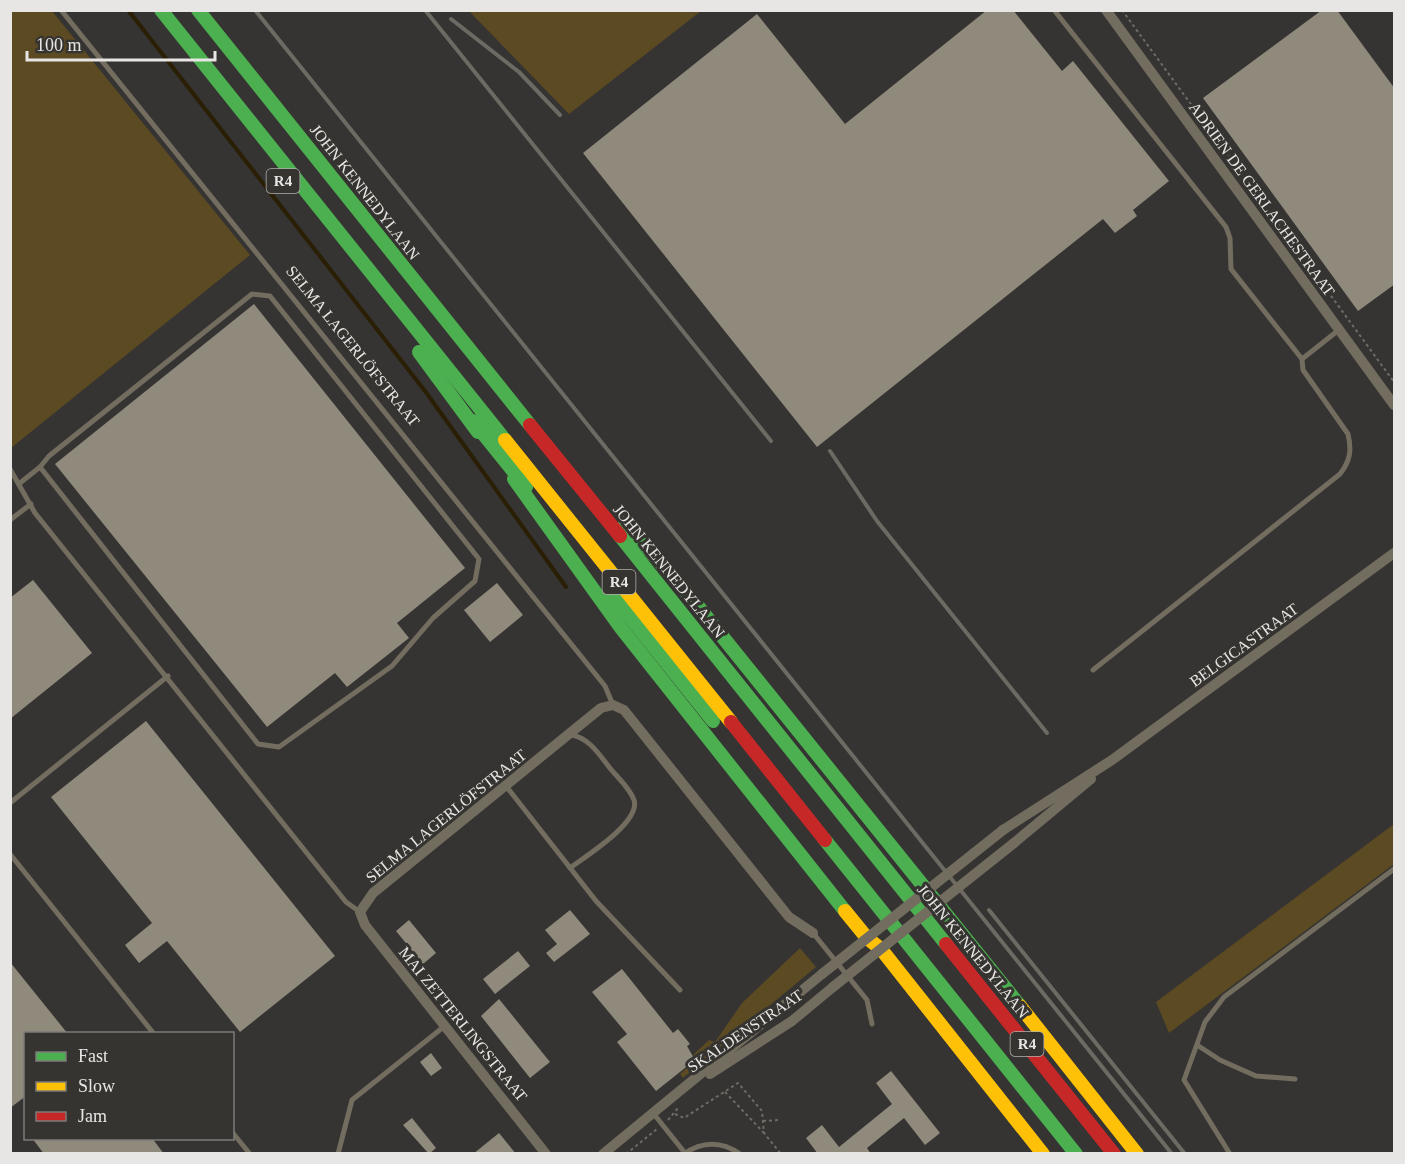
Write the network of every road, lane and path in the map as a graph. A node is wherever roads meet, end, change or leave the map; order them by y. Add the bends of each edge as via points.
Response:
1 (61, 10) edge
2 (146, 10) edge
3 (161, 10) edge
4 (198, 10) edge
5 (1053, 10) edge
6 (1106, 10) edge
7 (1122, 10) edge
8 (1340, 329) junction
9 (418, 352) junction
10 (1302, 358) junction
11 (1395, 382) edge
12 (1395, 405) edge
13 (528, 421) junction
14 (40, 467) junction
15 (10, 469) edge
16 (20, 483) junction
17 (31, 504) junction
18 (10, 520) edge
19 (1395, 553) edge
20 (1093, 670) dead end
21 (168, 675) junction
22 (613, 705) junction
23 (570, 734) junction
24 (1112, 760) junction
25 (506, 786) junction
26 (10, 803) edge
27 (10, 854) edge
28 (570, 868) junction
29 (1395, 869) edge
30 (929, 889) junction
31 (939, 902) junction
32 (360, 912) junction
33 (813, 933) joint
34 (867, 938) junction
35 (884, 954) junction
36 (680, 990) dead end
37 (872, 1024) dead end
38 (446, 1025) junction
39 (152, 1032) edge
40 (1197, 1045) junction
41 (1295, 1079) dead end
42 (724, 1092) junction
43 (653, 1113) junction
44 (780, 1120) dead end
45 (763, 1121) junction
46 (662, 1125) junction
47 (764, 1133) junction
48 (234, 1134) edge
49 (684, 1153) edge
50 (250, 1154) edge
51 (338, 1154) edge
52 (546, 1154) edge
53 (603, 1154) edge
54 (626, 1154) edge
55 (740, 1154) edge
56 (781, 1154) edge
57 (1043, 1154) edge
58 (1060, 1154) edge
59 (1076, 1154) edge
60 (1114, 1154) edge
61 (1137, 1154) edge
62 (1230, 1154) edge

1 - 22 lane, SELMA LAGERLÖFSTRAAT via 605,686
2 - 9 highway, R4
3 - 59 highway, R4
4 - 13 highway, JOHN KENNEDYLAAN / R4
5 - 10 lane via 1226,227 1231,269
6 - 8 street, ADRIEN DE GERLACHESTRAAT
7 - 11 path
8 - 10 lane
8 - 12 street, ADRIEN DE GERLACHESTRAAT
9 - 34 highway via 621,628
9 - 58 highway, R4
10 - 20 lane via 1303,370 1348,435 1348,462 1340,474
13 - 30 highway, R4 via 680,584
13 - 60 highway, JOHN KENNEDYLAAN / R4
14 - 14 lane via 258,744 279,747 392,666 434,618 475,581 479,559 270,296 252,294
14 - 16 lane
15 - 16 lane
16 - 17 lane
17 - 18 lane
17 - 21 lane
19 - 24 street, BELGICASTRAAT
21 - 26 lane
21 - 32 lane via 346,902
22 - 23 street, SELMA LAGERLÖFSTRAAT via 602,708
22 - 33 street, SELMA LAGERLÖFSTRAAT via 624,710 789,917
23 - 25 street, SELMA LAGERLÖFSTRAAT
23 - 28 lane via 586,741 599,754 634,800 635,809 627,823
24 - 30 street, BELGICASTRAAT, bridge via 1003,830
24 - 31 street, BELGICASTRAAT, bridge via 1060,807
25 - 28 lane
25 - 32 street, SELMA LAGERLÖFSTRAAT via 373,893
27 - 39 lane
28 - 36 lane
29 - 40 lane via 1224,997 1205,1022
30 - 31 highway, bridge
30 - 34 street, BELGICASTRAAT, bridge
31 - 35 street, BELGICASTRAAT, bridge
31 - 61 highway
32 - 38 street, MAI ZETTERLINGSTRAAT via 365,925
33 - 37 lane via 867,1000
34 - 35 highway, bridge
34 - 43 street, SKALDENSTRAAT, bridge
35 - 43 street, SKALDENSTRAAT, bridge via 833,987 792,1021
35 - 57 highway
38 - 51 lane via 352,1100
38 - 52 street, MAI ZETTERLINGSTRAAT
40 - 41 lane via 1256,1076
40 - 62 lane via 1184,1080
42 - 45 path via 738,1083 762,1111
42 - 46 path via 684,1118 675,1114
42 - 47 path
43 - 46 lane
43 - 53 street, SKALDENSTRAAT
44 - 45 path
45 - 47 path
46 - 49 lane
46 - 54 path
47 - 56 path
48 - 50 lane
49 - 55 lane via 709,1144 726,1146

